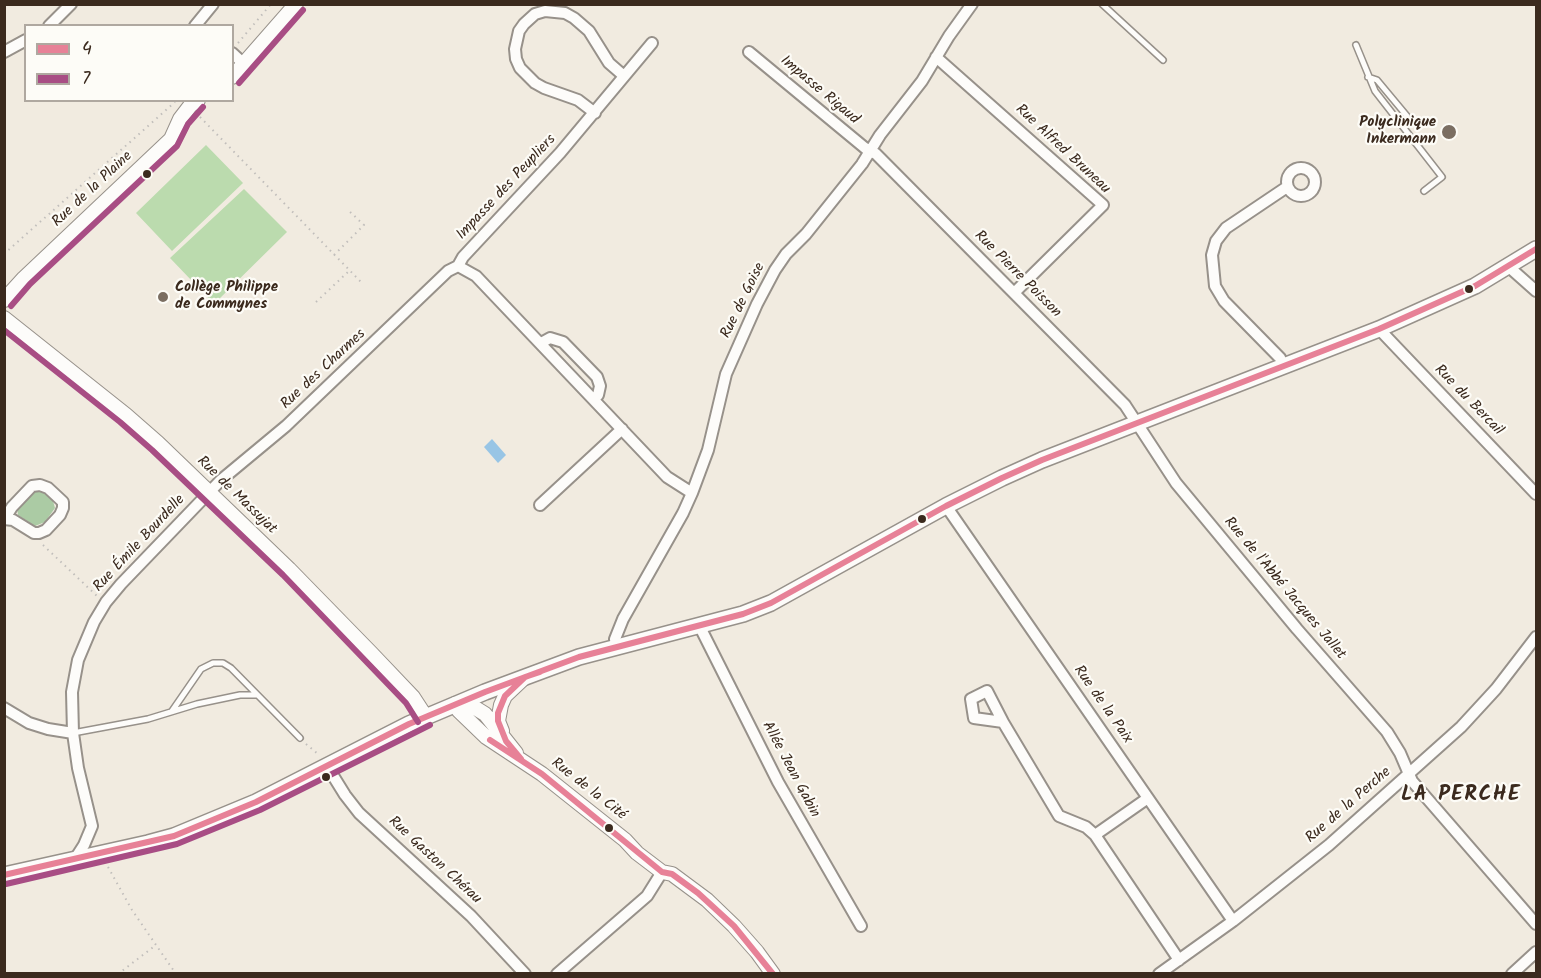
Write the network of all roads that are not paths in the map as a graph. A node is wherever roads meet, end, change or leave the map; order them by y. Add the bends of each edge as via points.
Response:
1 (70, 4) edge
2 (213, 4) edge
3 (296, 4) edge
4 (972, 4) edge
5 (1102, 4) edge
6 (50, 24) edge
7 (199, 24) edge
8 (24, 41) edge
9 (652, 44) dead end
10 (1356, 45) dead end
11 (4, 52) edge
12 (749, 52) dead end
13 (234, 53) edge
14 (936, 57) junction
15 (1163, 60) dead end
16 (244, 64) junction
17 (234, 75) edge
18 (624, 76) junction
19 (1368, 77) junction
20 (195, 102) edge
21 (595, 113) junction
22 (1407, 116) dead end
23 (871, 152) junction
24 (1287, 187) dead end
25 (1424, 191) dead end
26 (1536, 249) edge
27 (458, 266) junction
28 (1509, 267) junction
29 (1536, 291) edge
30 (1014, 293) junction
31 (4, 300) edge
32 (4, 318) edge
33 (1379, 329) junction
34 (541, 343) junction
35 (1284, 366) junction
36 (594, 399) junction
37 (1137, 423) junction
38 (622, 429) junction
39 (208, 493) junction
40 (692, 493) junction
41 (1536, 494) edge
42 (540, 505) dead end
43 (946, 506) junction
44 (5, 519) edge
45 (699, 625) junction
46 (1536, 637) edge
47 (616, 648) junction
48 (525, 677) junction
49 (256, 695) junction
50 (460, 702) junction
51 (4, 708) edge
52 (172, 711) junction
53 (426, 717) junction
54 (1003, 722) dead end
55 (73, 733) junction
56 (300, 738) road end
57 (506, 741) junction
58 (520, 759) junction
59 (327, 766) junction
60 (1408, 774) junction
61 (1148, 798) junction
62 (1095, 835) junction
63 (75, 859) junction
64 (662, 872) junction
65 (4, 875) edge
66 (1233, 921) junction
67 (1536, 924) edge
68 (861, 926) dead end
69 (1536, 952) edge
70 (1179, 960) junction
71 (525, 974) edge
72 (557, 974) edge
73 (773, 974) edge
74 (1159, 974) edge
75 (1512, 974) edge

1 - 6 street
2 - 7 street
3 - 16 street
4 - 14 street, Rue de Goise
5 - 15 lane
8 - 11 street
9 - 18 street, Impasse des Peupliers
10 - 19 lane
12 - 23 street, Impasse Rigaud
13 - 16 street
14 - 23 street, Rue de Goise
14 - 30 street, Rue Alfred Bruneau via 1103,205
16 - 17 street
18 - 21 street, Impasse des Peupliers
18 - 21 street via 609,63 589,30 565,13 553,10 535,14 524,24 515,49 520,68 544,88 578,100
19 - 22 lane via 1377,80
19 - 25 lane via 1442,177
20 - 31 street, Rue de la Plaine via 180,119 171,140
21 - 27 street, Impasse des Peupliers
23 - 30 street, Rue Pierre Poisson
23 - 40 street, Rue de Goise via 786,254 758,304 726,374 713,433
24 - 35 street via 1226,228 1212,255 1215,286 1224,301
26 - 28 main road
27 - 34 street via 476,276
27 - 39 street, Rue des Charmes via 448,271 286,426
28 - 29 street
28 - 33 main road
30 - 37 street, Rue Pierre Poisson via 1125,405
32 - 39 street, Rue de Massujat via 126,415
33 - 35 main road
33 - 41 street, Rue du Bercail
34 - 36 street
34 - 36 street via 550,338 562,342 597,377 600,386
35 - 37 main road
36 - 38 street
37 - 43 main road via 1041,460
37 - 60 street, Rue de l'Abbé Jacques Jallet via 1176,483 1387,732
38 - 40 street via 668,477
38 - 42 street
39 - 53 street, Rue de Massujat via 390,672
39 - 55 street, Rue Émile Bourdelle via 121,584 94,622 78,660 72,692
40 - 47 street, Rue de Goise via 623,618 615,639
43 - 45 main road via 771,603
43 - 61 street, Rue de la Paix
44 - 44 street via 34,533 46,530 60,515 63,502 48,488 32,486
45 - 47 main road
45 - 68 street, Allée Jean Gabin via 778,782
46 - 60 street, Rue de la Perche via 1461,727
47 - 48 main road
48 - 50 main road
48 - 57 street, Rue de la Cité via 501,705 498,721
49 - 52 lane
49 - 52 lane via 231,668 213,663 201,669
49 - 56 lane
50 - 53 main road
50 - 57 street, Rue de la Cité via 480,709
50 - 58 street, Rue de la Cité via 459,711 486,737
51 - 55 street via 29,723
52 - 55 lane
53 - 59 main road
54 - 62 street via 1059,816
55 - 63 street, Rue Émile Bourdelle via 92,826
57 - 58 street, Rue de la Cité
58 - 64 street, Rue de la Cité via 604,822
59 - 63 main road via 256,802 174,836
59 - 71 street, Rue Gaston Chérau via 360,813 471,916
60 - 66 street, Rue de la Perche
60 - 67 street, Rue de l'Abbé Jacques Jallet
61 - 62 street
61 - 66 street, Rue de la Paix
62 - 70 street
63 - 65 main road
64 - 72 street via 646,896
64 - 73 street, Rue de la Cité via 675,888 715,909 735,926
66 - 70 street, Rue de la Perche
69 - 75 street
70 - 74 street, Rue de la Perche

